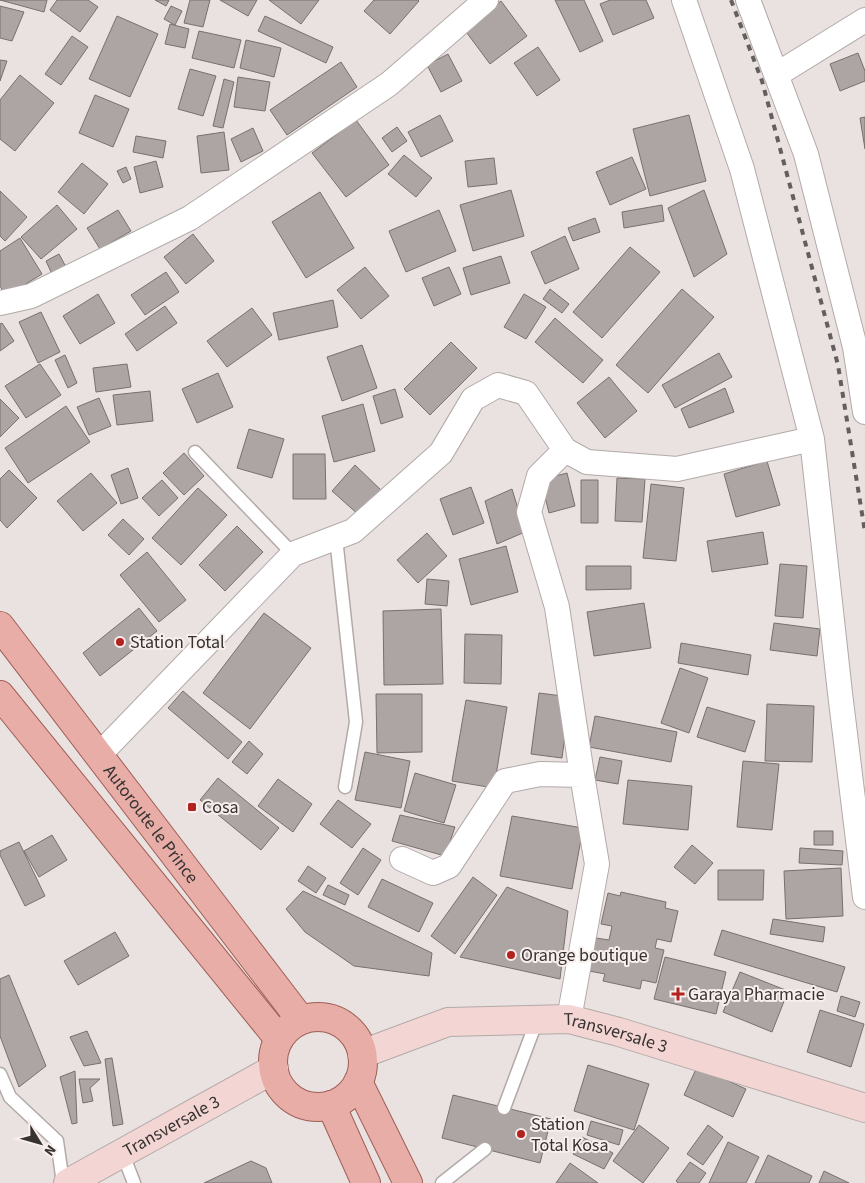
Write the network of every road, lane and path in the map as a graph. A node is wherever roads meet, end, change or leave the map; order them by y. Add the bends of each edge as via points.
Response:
1 (486, 0) edge
2 (684, 0) edge
3 (748, 0) edge
4 (865, 20) edge
5 (776, 75) junction
6 (0, 303) edge
7 (865, 412) edge
8 (812, 439) junction
9 (566, 450) junction
10 (195, 452) dead end
11 (336, 538) junction
12 (293, 554) junction
13 (0, 626) edge
14 (0, 695) edge
15 (98, 756) junction
16 (582, 775) junction
17 (345, 787) dead end
18 (402, 859) dead end
19 (865, 897) edge
20 (569, 1019) junction
21 (301, 1020) junction
22 (537, 1020) junction
23 (279, 1039) junction
24 (362, 1054) junction
25 (274, 1069) junction
26 (0, 1074) edge
27 (358, 1082) junction
28 (331, 1105) junction
29 (504, 1108) dead end
30 (865, 1108) edge
31 (485, 1149) dead end
32 (122, 1152) junction
33 (63, 1183) edge
34 (68, 1183) edge
35 (134, 1183) edge
36 (366, 1183) edge
37 (408, 1183) edge
38 (442, 1183) edge

1 - 6 street via 389,84 190,218 31,296
2 - 8 street via 742,169
3 - 5 street
4 - 5 street
5 - 7 street via 806,154 855,347
8 - 9 street via 677,470 587,462
8 - 19 street
9 - 11 street via 526,393 498,385 473,399 441,453 353,531
9 - 16 street via 538,476 529,512 556,607
10 - 12 lane
11 - 12 street
11 - 17 lane via 356,722
12 - 15 street
13 - 15 main road, Autoroute le Prince
14 - 23 main road, Autoroute le Prince
15 - 21 main road, Autoroute le Prince
16 - 18 street via 540,774 505,781 449,866 433,873
16 - 20 street via 598,864
20 - 22 main road, Transversale 3
20 - 30 main road, Transversale 3
21 - 23 main road
21 - 24 main road via 314,1017 340,1022 358,1041
22 - 24 main road, Transversale 3 via 448,1022
22 - 29 lane
23 - 25 main road
24 - 27 main road via 363,1068
25 - 28 main road via 278,1083 288,1095 316,1107
25 - 32 main road, Transversale 3
26 - 33 lane via 10,1097 57,1141
27 - 28 main road via 342,1100
27 - 37 main road
28 - 36 main road
31 - 38 lane
32 - 34 main road, Transversale 3
32 - 35 lane

